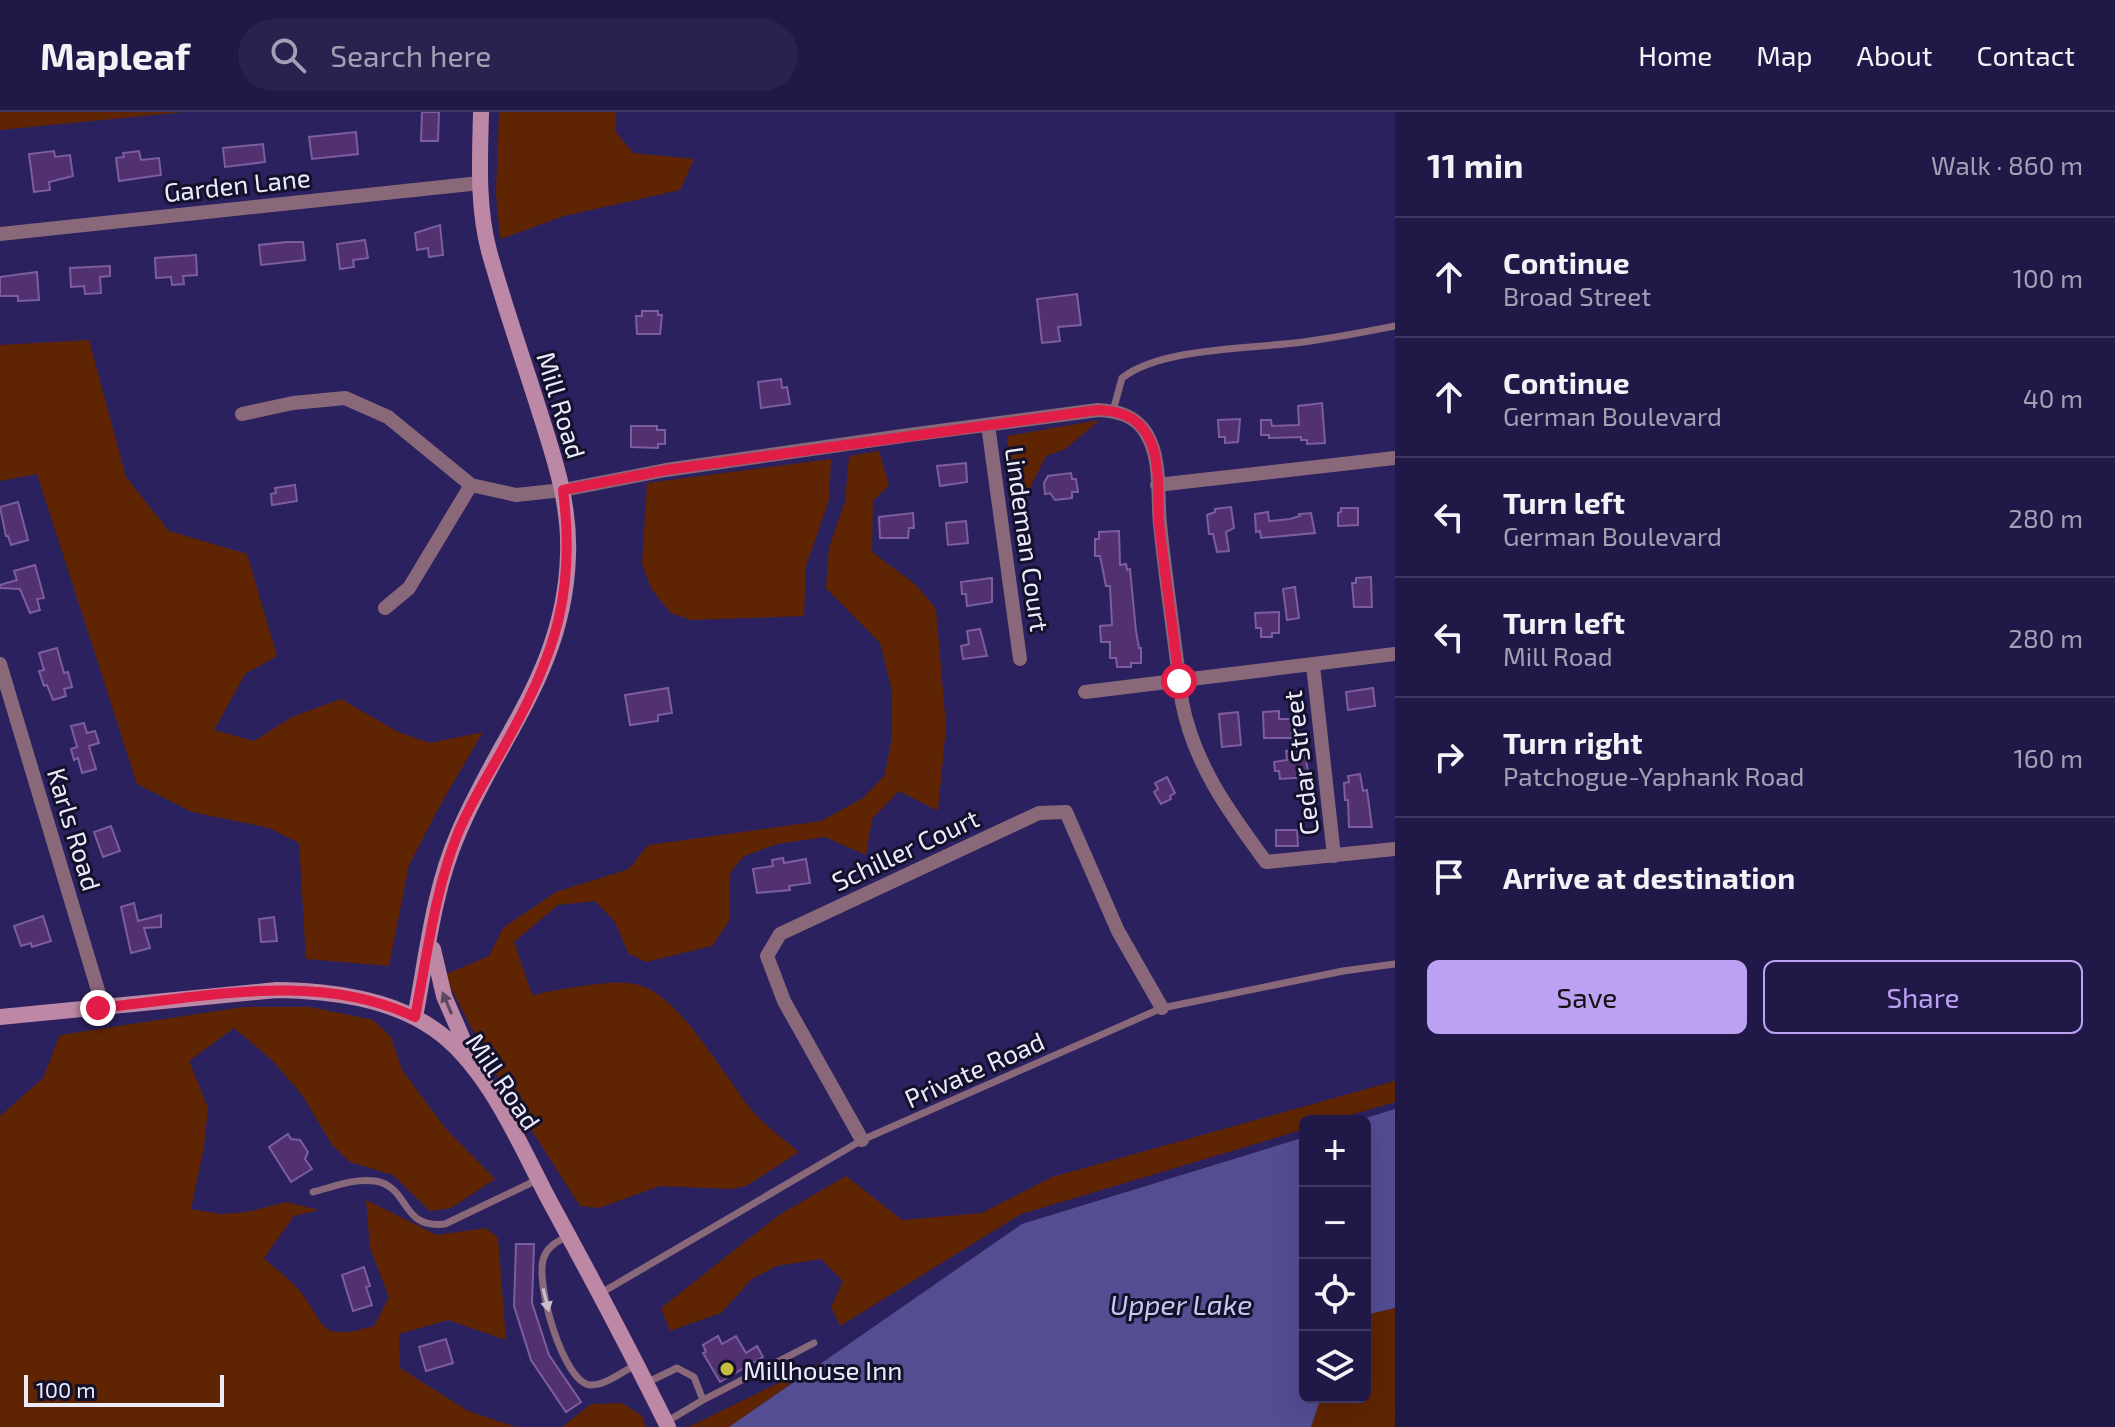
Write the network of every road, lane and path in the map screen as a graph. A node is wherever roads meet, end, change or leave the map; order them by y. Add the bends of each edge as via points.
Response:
1 (481, 112) edge
2 (480, 183) junction
3 (0, 234) edge
4 (1395, 326) edge
5 (1113, 411) junction
6 (242, 414) dead end
7 (988, 425) junction
8 (1395, 458) edge
9 (471, 485) junction
10 (1157, 485) junction
11 (563, 490) junction
12 (385, 608) dead end
13 (1395, 654) edge
14 (1020, 659) dead end
15 (0, 664) edge
16 (1313, 665) junction
17 (1179, 681) junction
18 (1085, 692) dead end
19 (1395, 849) edge
20 (1334, 856) junction
21 (431, 932) junction
22 (1395, 964) edge
23 (103, 1007) junction
24 (1162, 1008) junction
25 (0, 1017) edge
26 (415, 1017) junction
27 (476, 1071) junction
28 (862, 1140) junction
29 (539, 1180) junction
30 (313, 1192) dead end
31 (568, 1235) junction
32 (601, 1293) junction
33 (814, 1343) dead end
34 (637, 1364) junction
35 (646, 1383) junction
36 (703, 1400) junction
37 (667, 1425) edge

1 - 2 main road, Mill Road
2 - 3 street, Garden Lane
2 - 11 main road, Mill Road via 489,251
4 - 5 lane via 1148,363 1122,378
5 - 7 street
5 - 10 street via 1137,422 1147,434
6 - 9 street via 345,398 388,417
7 - 11 street via 666,470
7 - 14 street, Lindeman Court
8 - 10 street
9 - 11 street via 516,495
9 - 12 street via 409,588
10 - 17 street
11 - 21 main road, Mill Road via 568,570 557,631 531,697 456,837
13 - 16 street
15 - 23 street, Karls Road
16 - 17 street
16 - 20 street, Cedar Street
17 - 18 street
17 - 20 street via 1187,728 1201,766 1266,862
19 - 20 street
21 - 26 main road, Mill Road
27 -> 21 main road via 438,978
22 - 24 lane, Private Road
23 - 25 main road
23 - 26 main road via 296,990 372,1002
24 - 28 lane, Private Road
24 - 28 street, Schiller Court via 1118,931 1066,812 1039,813 780,934 767,956 784,1001
26 - 27 main road, Mill Road via 451,1041
27 - 29 main road, Mill Road
28 - 32 lane, Private Road
29 - 30 lane via 432,1226 411,1215 384,1184 360,1180
29 - 31 main road, Mill Road
31 - 32 main road, Mill Road
31 -> 34 lane via 550,1247 540,1274 571,1370 582,1383 592,1385
32 - 34 main road, Mill Road
33 - 36 lane
34 - 35 main road, Mill Road
35 - 36 lane via 677,1368 694,1377
35 - 37 main road, Mill Road
36 - 37 lane

